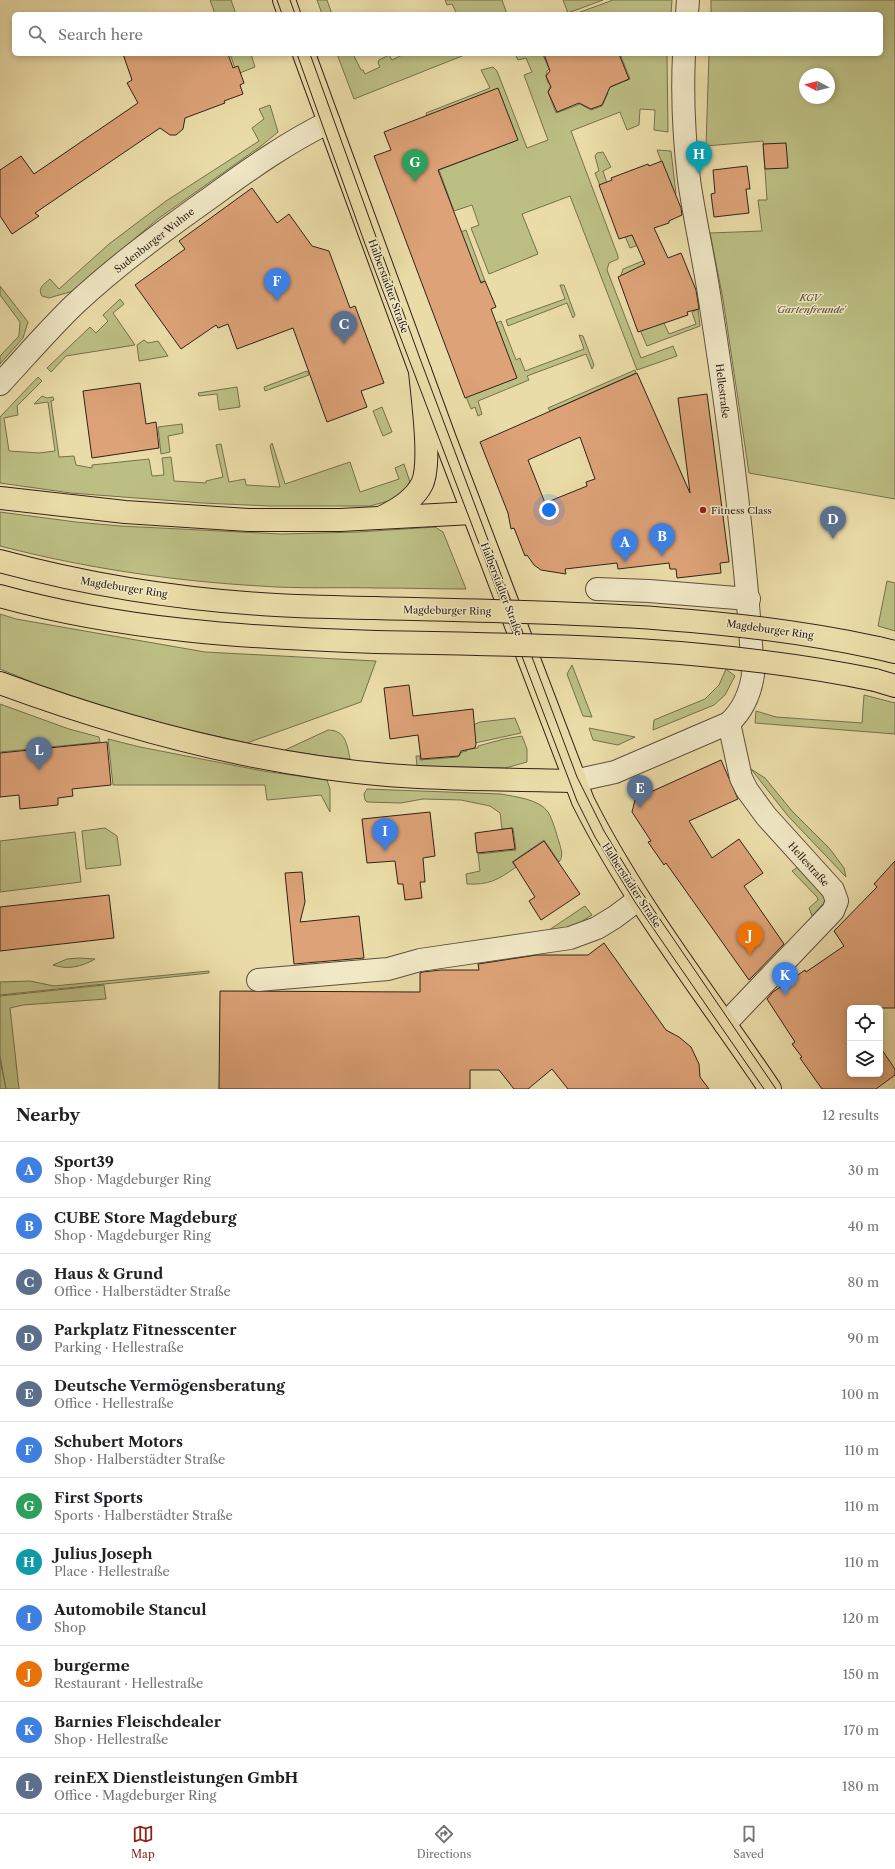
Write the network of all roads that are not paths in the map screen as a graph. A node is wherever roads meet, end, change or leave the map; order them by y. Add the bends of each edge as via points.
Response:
1 (284, 0) edge
2 (688, 0) edge
3 (288, 12) edge
4 (687, 12) edge
5 (305, 56) edge
6 (684, 56) edge
7 (330, 122) junction
8 (420, 370) junction
9 (0, 384) edge
10 (0, 498) edge
11 (473, 513) junction
12 (377, 519) junction
13 (0, 561) edge
14 (597, 589) dead end
15 (0, 596) edge
16 (749, 599) junction
17 (887, 650) edge
18 (0, 683) edge
19 (885, 683) edge
20 (729, 723) junction
21 (574, 781) junction
22 (639, 899) junction
23 (258, 980) dead end
24 (725, 1024) junction
25 (770, 1089) edge

1 - 3 main road
2 - 4 street
5 - 7 main road, Halberstädter Straße
6 - 16 street, Hellestraße via 685,143 689,180 711,307
7 - 8 main road, Halberstädter Straße
7 - 9 street, Sudenburger Wuhne via 252,167 161,233 76,303
8 - 11 main road, Halberstädter Straße
8 - 12 main road via 425,425 424,478 418,490 402,506
10 - 12 main road via 80,508 248,520
11 - 12 main road
11 - 21 main road, Halberstädter Straße
13 - 17 main road, Magdeburger Ring, bridge via 97,584 179,596 260,604 678,619 823,636
14 - 16 street
15 - 19 main road, bridge via 68,613 174,629 319,640 681,652 769,661
16 - 20 street, Hellestraße via 752,684 746,702
18 - 21 main road via 120,724 202,746 267,759 387,775
20 - 21 street, Hellestraße via 615,772
20 - 24 street, Hellestraße via 741,778 747,790 766,816 833,890 837,901 833,911
21 - 22 main road, Halberstädter Straße via 607,848
22 - 23 street via 596,928 570,938 420,960 388,969
22 - 24 main road, Halberstädter Straße
24 - 25 main road, Halberstädter Straße

